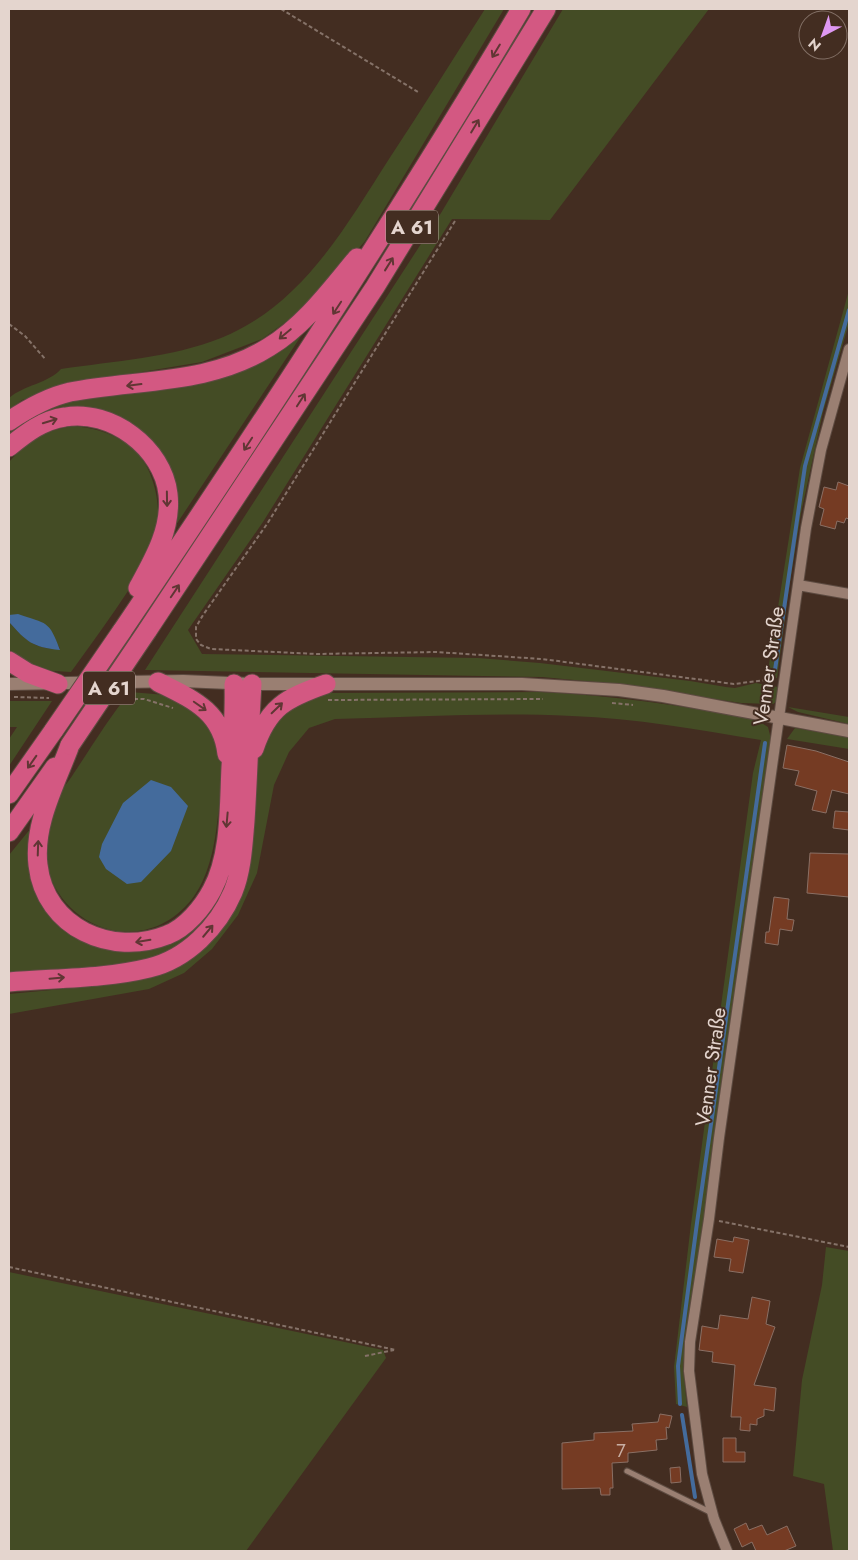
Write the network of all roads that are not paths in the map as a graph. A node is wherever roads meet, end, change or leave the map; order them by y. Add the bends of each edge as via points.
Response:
1 (521, 9) edge
2 (546, 9) edge
3 (400, 208) junction
4 (849, 349) edge
5 (9, 421) edge
6 (9, 446) edge
7 (798, 585) junction
8 (849, 594) edge
9 (122, 631) junction
10 (9, 662) edge
11 (158, 682) junction
12 (9, 684) edge
13 (243, 684) junction
14 (57, 691) junction
15 (324, 692) junction
16 (779, 717) junction
17 (849, 731) edge
18 (70, 745) junction
19 (249, 767) junction
20 (230, 782) junction
21 (9, 794) edge
22 (9, 832) edge
23 (9, 982) edge
24 (627, 1471) dead end
25 (713, 1514) junction
26 (727, 1551) edge

1 -> 3 highway, A 61
18 -> 2 highway, A 61, bridge via 375,287
3 -> 5 highway via 308,315 270,347 225,368 174,380 69,392 29,407
3 -> 9 highway, A 61 via 271,409
4 - 7 street, Venner Straße via 821,450
6 -> 9 highway via 38,425 66,416 89,416 112,423 133,436 150,453 168,494 166,521 156,556 128,605
7 - 8 street, Venner Straße
7 - 16 street, Venner Straße
9 -> 21 highway, A 61, bridge
10 - 14 highway
11 - 13 street
11 - 14 street
11 -> 20 highway via 213,715 226,747
12 - 14 street
13 - 15 street
13 - 19 highway
13 - 20 highway
15 - 16 street via 522,684 619,690
19 -> 15 highway via 260,729 269,716 298,694
16 - 17 street
16 - 25 street, Venner Straße via 690,1342 688,1371 702,1474
20 -> 18 highway via 224,853 212,890 192,918 168,935 143,942 117,943 94,938 74,928 56,910 44,889 38,866 37,843 42,819
18 - 22 highway, A 61
23 -> 19 highway via 115,974 150,968 178,956 202,938 219,918 234,891 242,856
24 - 25 lane
25 - 26 street, Venner Straße

